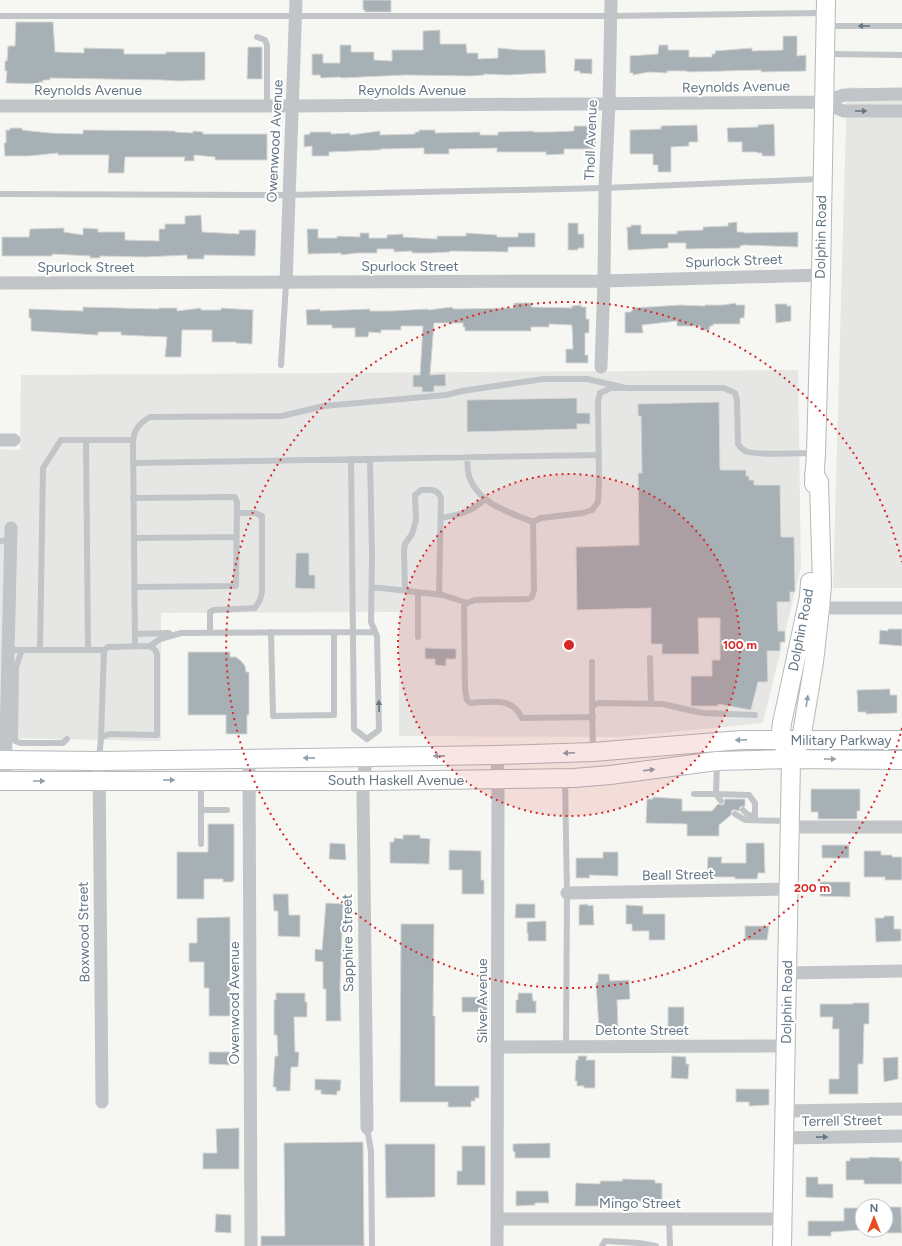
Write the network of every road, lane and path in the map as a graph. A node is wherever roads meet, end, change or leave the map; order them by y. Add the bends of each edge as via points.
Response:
1 (296, 0) edge
2 (611, 0) edge
3 (826, 13) edge
4 (0, 16) edge
5 (611, 16) junction
6 (296, 17) junction
7 (902, 26) edge
8 (257, 37) dead end
9 (825, 54) junction
10 (902, 55) edge
11 (902, 94) edge
12 (824, 102) junction
13 (609, 104) junction
14 (0, 106) edge
15 (267, 106) junction
16 (293, 106) junction
17 (902, 111) edge
18 (822, 179) junction
19 (605, 188) junction
20 (0, 194) edge
21 (289, 195) junction
22 (821, 275) junction
23 (604, 281) junction
24 (0, 283) edge
25 (286, 283) junction
26 (281, 365) dead end
27 (601, 367) dead end
28 (626, 388) junction
29 (0, 440) edge
30 (14, 440) dead end
31 (86, 440) junction
32 (133, 440) junction
33 (816, 453) junction
34 (599, 455) junction
35 (467, 457) junction
36 (351, 459) junction
37 (370, 459) junction
38 (133, 463) junction
39 (814, 474) junction
40 (133, 498) junction
41 (485, 499) junction
42 (237, 513) junction
43 (441, 518) junction
44 (533, 522) junction
45 (7, 536) edge
46 (237, 537) junction
47 (134, 538) junction
48 (134, 587) junction
49 (372, 587) junction
50 (405, 590) junction
51 (418, 592) junction
52 (439, 594) junction
53 (467, 603) junction
54 (820, 608) junction
55 (902, 608) edge
56 (271, 632) junction
57 (334, 632) junction
58 (353, 632) junction
59 (375, 632) junction
60 (181, 633) junction
61 (210, 633) junction
62 (135, 634) junction
63 (418, 637) dead end
64 (135, 646) junction
65 (150, 646) junction
66 (8, 650) junction
67 (22, 650) junction
68 (40, 650) junction
69 (88, 650) junction
70 (104, 650) junction
71 (650, 658) dead end
72 (592, 662) dead end
73 (651, 704) junction
74 (592, 708) junction
75 (754, 714) dead end
76 (593, 717) junction
77 (101, 738) junction
78 (67, 739) dead end
79 (780, 739) junction
80 (801, 740) junction
81 (902, 740) edge
82 (366, 748) junction
83 (593, 752) junction
84 (497, 755) junction
85 (249, 759) junction
86 (791, 759) junction
87 (3, 760) edge
88 (902, 760) edge
89 (99, 761) junction
90 (717, 761) junction
91 (594, 776) junction
92 (565, 778) junction
93 (498, 779) junction
94 (99, 780) junction
95 (201, 780) junction
96 (249, 780) junction
97 (364, 780) junction
98 (3, 781) edge
99 (694, 794) dead end
100 (716, 794) junction
101 (721, 801) dead end
102 (201, 810) junction
103 (227, 810) dead end
104 (743, 810) dead end
105 (735, 814) dead end
106 (755, 818) junction
107 (790, 824) junction
108 (902, 827) edge
109 (201, 844) dead end
110 (789, 889) junction
111 (567, 893) junction
112 (902, 971) edge
113 (788, 973) junction
114 (786, 1046) junction
115 (497, 1047) junction
116 (566, 1047) junction
117 (102, 1102) dead end
118 (902, 1109) edge
119 (784, 1111) junction
120 (367, 1128) joint
121 (902, 1136) edge
122 (783, 1138) junction
123 (497, 1219) junction
124 (669, 1219) junction
125 (782, 1219) junction
126 (250, 1246) edge
127 (372, 1246) edge
128 (497, 1246) edge
129 (602, 1246) edge
130 (656, 1246) edge
131 (670, 1246) edge
132 (782, 1246) edge

1 - 6 street, Owenwood Avenue
2 - 5 street, Tholl Avenue
3 - 5 lane
7 -> 3 lane
3 - 9 main road, Dolphin Road
4 - 6 lane
5 - 6 lane
5 - 13 street, Tholl Avenue
6 - 16 street, Owenwood Avenue
8 - 15 lane via 265,40 267,45
9 - 10 lane
9 - 12 main road, Dolphin Road
11 - 12 street, Reynolds Avenue via 844,95
12 - 13 street, Reynolds Avenue
12 -> 17 street, Reynolds Avenue via 843,111
12 - 18 main road, Dolphin Road
13 - 16 street, Reynolds Avenue
13 - 19 street, Tholl Avenue
14 - 15 street, Reynolds Avenue
15 - 16 street, Reynolds Avenue
16 - 21 street, Owenwood Avenue
18 - 19 lane
18 - 22 main road, Dolphin Road
19 - 21 lane
19 - 23 street, Tholl Avenue
20 - 21 lane
21 - 25 street, Owenwood Avenue
22 - 23 street, Spurlock Street
22 - 33 main road, Dolphin Road
23 - 25 street, Spurlock Street
23 - 27 street, Tholl Avenue
24 - 25 street, Spurlock Street
25 - 26 lane
28 - 32 lane via 587,379 543,379 446,395 324,406 282,416 150,417 140,424
28 - 33 lane via 724,388 735,393 738,444 746,452
28 - 34 lane via 611,388 600,393
29 - 30 street
31 - 32 lane
31 - 68 lane via 62,440 43,468
31 - 69 lane
32 - 38 lane
33 - 39 main road, Dolphin Road
34 - 35 lane
34 - 44 lane via 598,502 592,510 541,518
35 - 37 lane
35 - 41 lane via 469,478 478,494
36 - 37 lane
36 - 38 lane
36 - 58 lane
37 - 49 lane
38 - 40 lane
39 - 54 main road, Dolphin Road via 819,482 821,524
39 - 79 main road, Dolphin Road via 809,597 783,710
40 - 42 lane via 235,497
40 - 47 lane
41 - 43 lane via 465,513
41 - 44 lane
42 - 46 lane
42 - 61 lane via 255,513 262,516 262,592 255,608 210,612
43 - 50 lane via 439,493 433,490 417,492 416,520 404,551
43 - 52 lane
44 - 53 lane via 532,597 475,600
45 - 66 street
46 - 47 lane
46 - 48 lane via 236,586
47 - 48 lane
48 - 62 lane
49 - 50 lane
49 - 59 lane via 371,622
50 - 51 lane
51 - 52 lane
51 - 63 lane
52 - 53 lane
53 - 76 lane via 464,606 465,689 470,703 510,704 522,718
54 - 55 street
80 -> 54 main road, Dolphin Road
56 - 57 lane
56 - 57 lane via 273,716 334,715
56 - 61 lane
57 - 58 lane
58 - 59 lane
58 - 82 lane via 354,729
82 -> 59 lane via 379,730
60 - 61 lane
60 - 62 lane
60 - 65 lane via 160,639
62 - 64 lane
64 - 65 lane
64 - 70 lane via 108,647
65 - 77 lane via 157,654 157,735 110,734
66 - 67 lane
66 - 87 street
67 - 68 lane
67 - 78 lane via 16,667 15,741 63,743
68 - 69 lane
69 - 70 lane
70 - 77 lane
71 - 73 lane
72 - 74 lane
73 - 74 lane via 600,703
73 - 75 lane via 670,704 703,713
74 - 76 lane
76 - 83 lane
77 - 89 lane
79 - 80 main road, Military Parkway
79 -> 83 main road, South Haskell Avenue
79 - 86 main road, Dolphin Road
80 - 81 main road, Military Parkway
80 - 86 main road, Dolphin Road
84 -> 82 main road, South Haskell Avenue
82 -> 85 main road, South Haskell Avenue
82 - 97 street, Sapphire Street
83 -> 84 main road, South Haskell Avenue
83 - 91 main road
84 - 93 street, Silver Avenue
85 - 89 main road, South Haskell Avenue
85 - 96 street, Owenwood Avenue
86 -> 88 main road, Military Parkway
86 - 90 main road, South Haskell Avenue
86 - 107 main road, Dolphin Road
87 - 89 main road, South Haskell Avenue
87 - 98 street
89 - 94 street, Boxwood Street
91 -> 90 main road, South Haskell Avenue
90 - 100 lane
91 - 92 main road, South Haskell Avenue
92 - 93 main road, South Haskell Avenue
92 - 111 lane
93 - 97 main road, South Haskell Avenue
93 - 115 street, Silver Avenue
94 -> 95 main road, South Haskell Avenue
98 -> 94 main road, South Haskell Avenue
94 - 117 street, Boxwood Street
95 - 96 main road, South Haskell Avenue
95 - 102 lane
96 - 97 main road, South Haskell Avenue
96 - 126 street, Owenwood Avenue
97 - 120 street, Sapphire Street
99 - 100 lane
100 - 101 lane
100 - 106 lane via 749,795 755,803
102 - 103 lane
102 - 109 lane
104 - 106 lane
105 - 106 lane via 745,820
106 - 107 lane
107 - 108 street
107 - 110 main road, Dolphin Road
110 - 111 street, Beall Street
110 - 113 main road, Dolphin Road
111 - 116 lane
112 - 113 street
113 - 114 main road, Dolphin Road
114 - 116 street, Detonte Street
114 - 119 main road, Dolphin Road
115 - 116 street, Detonte Street
115 - 123 street, Silver Avenue
118 - 119 street, Terrell Street
119 - 122 main road, Dolphin Road
120 - 127 lane via 371,1151
122 -> 121 street, Terrell Street
122 - 125 main road, Dolphin Road
123 - 124 street, Mingo Street
123 - 128 street, Silver Avenue
124 - 125 street, Mingo Street
124 - 131 lane
125 - 132 main road, Dolphin Road
129 - 130 lane via 605,1241

